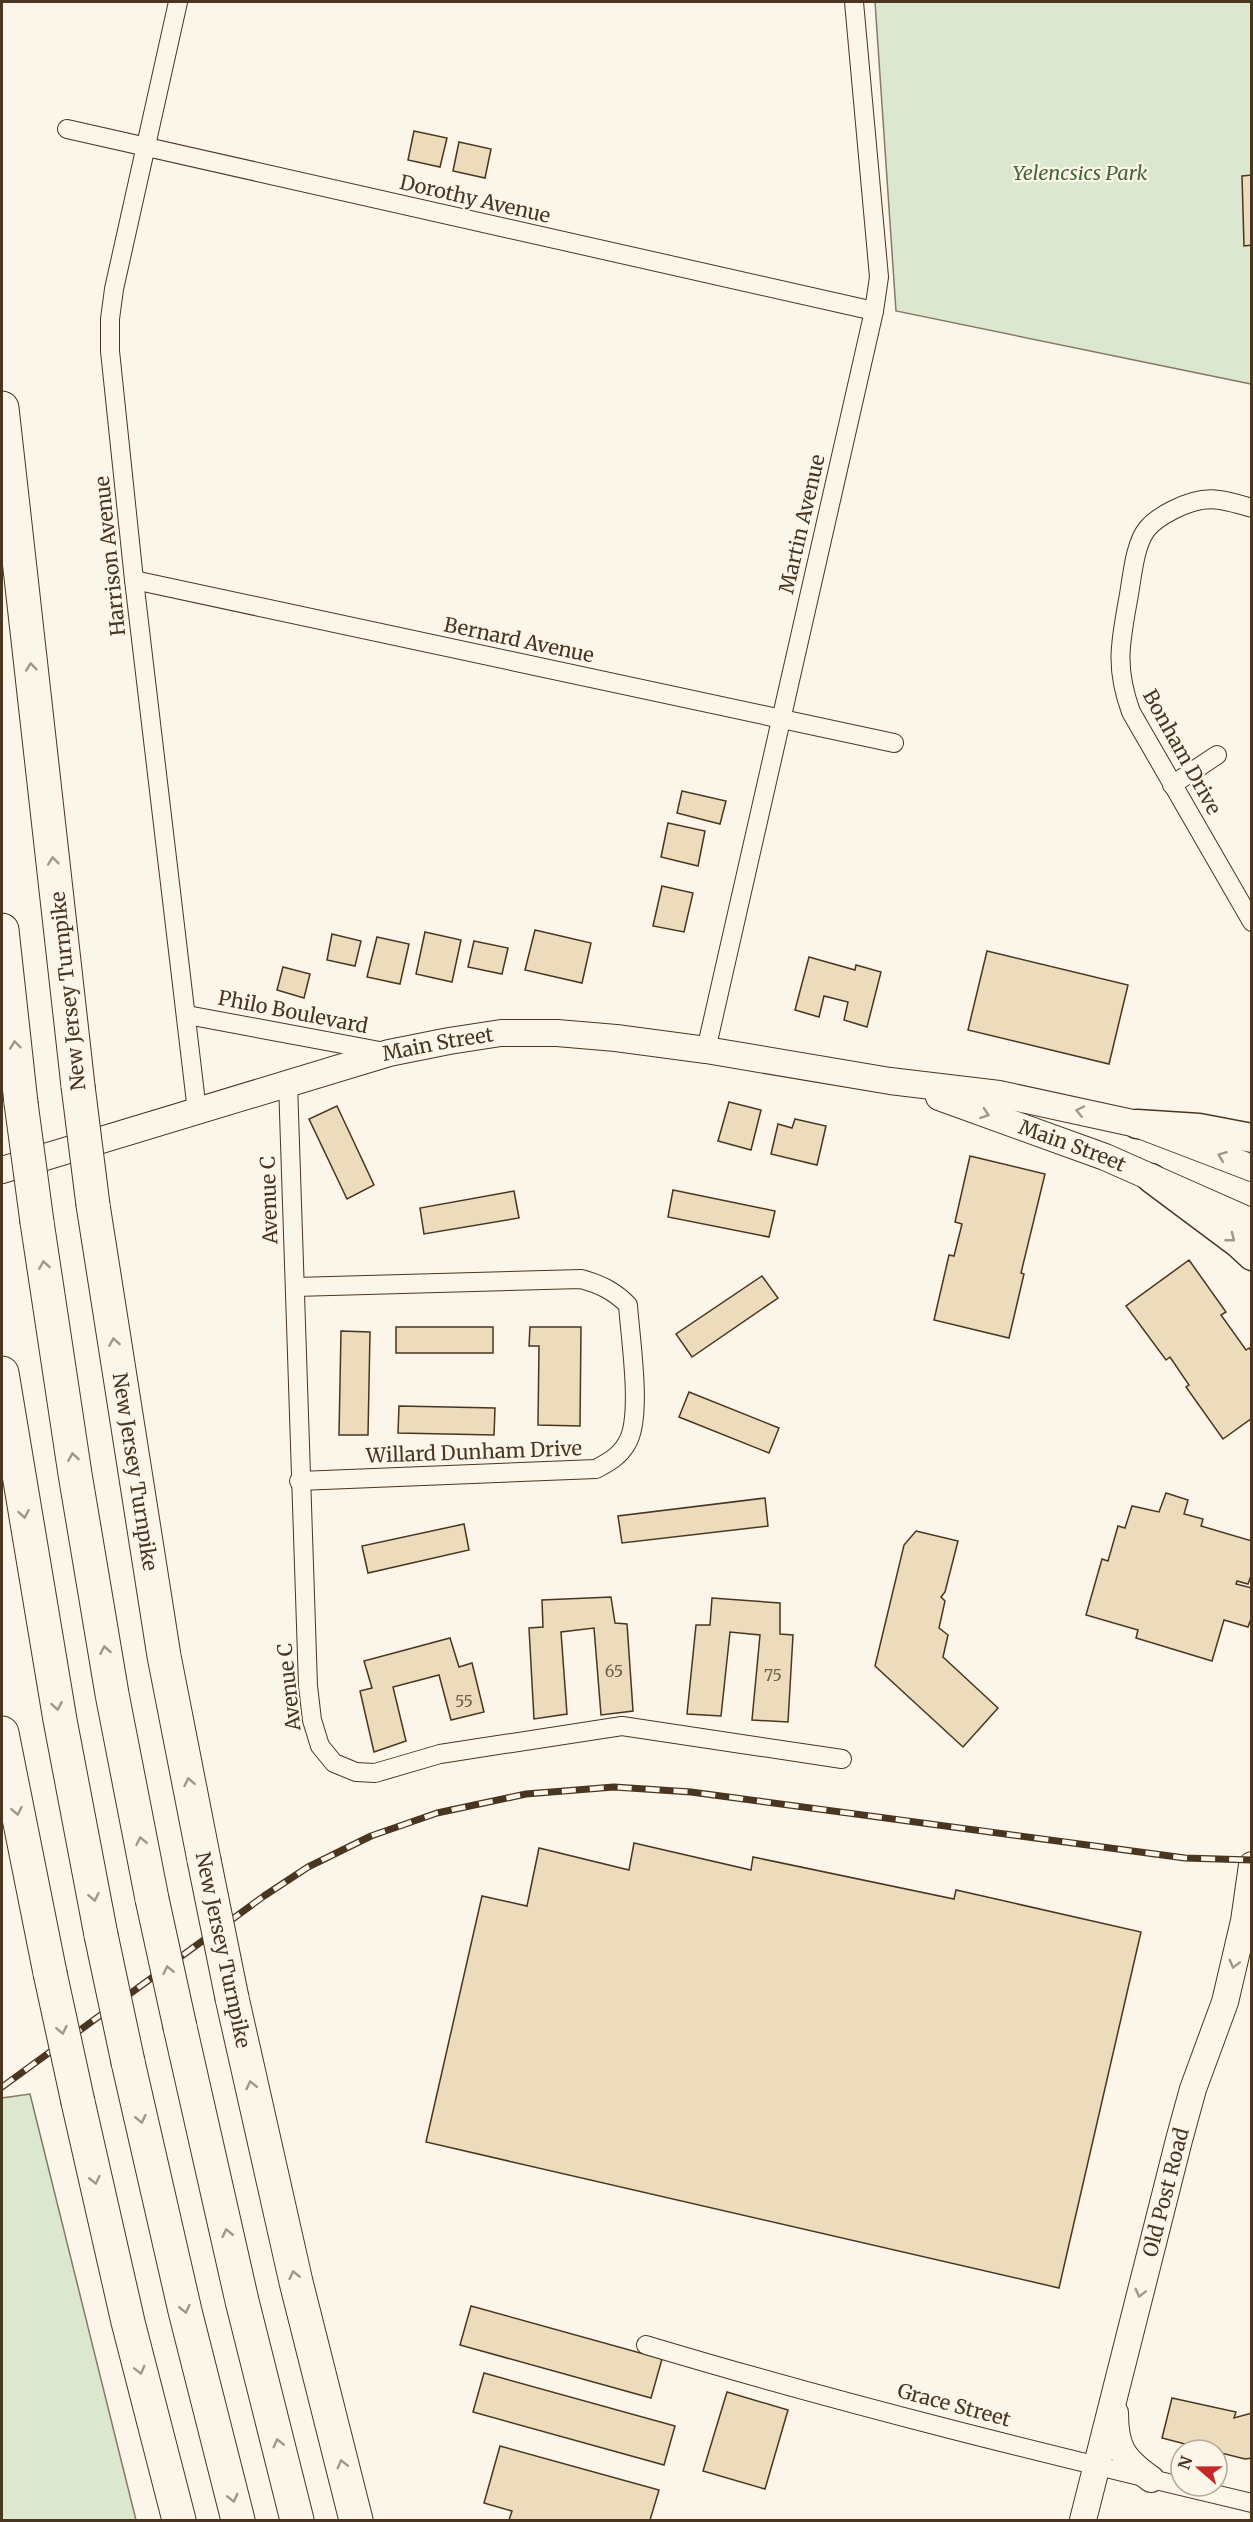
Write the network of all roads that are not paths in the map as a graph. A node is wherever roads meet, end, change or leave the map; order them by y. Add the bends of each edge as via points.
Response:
1 (178, 2) edge
2 (854, 2) edge
3 (67, 129) dead end
4 (145, 148) junction
5 (874, 311) junction
6 (2, 408) edge
7 (1251, 508) edge
8 (134, 580) junction
9 (780, 719) junction
10 (894, 743) dead end
11 (1217, 755) dead end
12 (1172, 785) junction
13 (1251, 922) edge
14 (2, 930) edge
15 (187, 1015) junction
16 (706, 1050) junction
17 (389, 1053) junction
18 (890, 1081) junction
19 (288, 1083) junction
20 (197, 1111) junction
21 (1137, 1124) junction
22 (1251, 1138) edge
23 (1251, 1168) edge
24 (2, 1170) edge
25 (1151, 1178) junction
26 (1251, 1222) edge
27 (1251, 1257) edge
28 (295, 1287) junction
29 (2, 1373) edge
30 (299, 1481) junction
31 (2, 1733) edge
32 (842, 1759) dead end
33 (1251, 1865) edge
34 (646, 2345) dead end
35 (1114, 2398) junction
36 (1096, 2466) junction
37 (1151, 2479) junction
38 (1251, 2503) edge
39 (179, 2520) edge
40 (238, 2520) edge
41 (297, 2520) edge
42 (357, 2520) edge
43 (1083, 2520) edge

1 - 4 street, Harrison Avenue
2 - 5 street, Martin Avenue via 879,277
3 - 4 street, Dorothy Avenue
4 - 5 street, Dorothy Avenue
4 - 8 street, Harrison Avenue via 110,319
5 - 9 street, Martin Avenue
42 -> 6 highway, New Jersey Turnpike, bridge via 296,2282 232,1998 164,1656 93,1205
7 - 12 street, Bonham Drive via 1224,499 1192,500 1161,516 1146,530 1136,555 1119,651 1122,687 1131,712
8 - 9 street, Bernard Avenue
8 - 15 street, Harrison Avenue
9 - 10 street, Bernard Avenue
9 - 16 street, Martin Avenue
11 - 12 street
12 - 13 street, Bonham Drive
41 -> 14 highway, bridge via 180,2027 112,1694 37,1222
15 - 17 street, Philo Boulevard
15 - 20 street, Harrison Avenue
16 - 17 main road, Main Street via 569,1034 501,1033
16 - 18 main road, Main Street
17 - 19 main road, Main Street
21 -> 18 main road, Main Street via 999,1094
18 -> 25 main road, Main Street via 1095,1153
19 - 20 main road, Main Street
19 - 28 street, Avenue C
20 - 24 main road, Main Street
21 - 22 main road via 1199,1128
23 -> 21 main road, Main Street
25 - 26 main road, Main Street
25 -> 27 main road
28 - 30 street, Avenue C
28 - 30 street, Willard Dunham Drive via 581,1279 594,1282 618,1294 628,1305 635,1417 628,1442 614,1459 596,1469
29 -> 40 highway, bridge via 60,1720 101,1935 185,2310
30 - 32 street, Avenue C via 312,1720 320,1746 334,1763 356,1773 375,1773 440,1754 622,1726
31 -> 39 highway, bridge via 78,2102 128,2322
33 -> 35 main road, Old Post Road via 1244,1921 1226,2002 1179,2140
34 - 36 street, Grace Street
35 - 36 main road, Old Post Road
35 - 37 main road via 1117,2444 1130,2463
36 - 37 street, Grace Street
36 - 43 main road, Old Post Road
37 - 38 street, Grace Street

